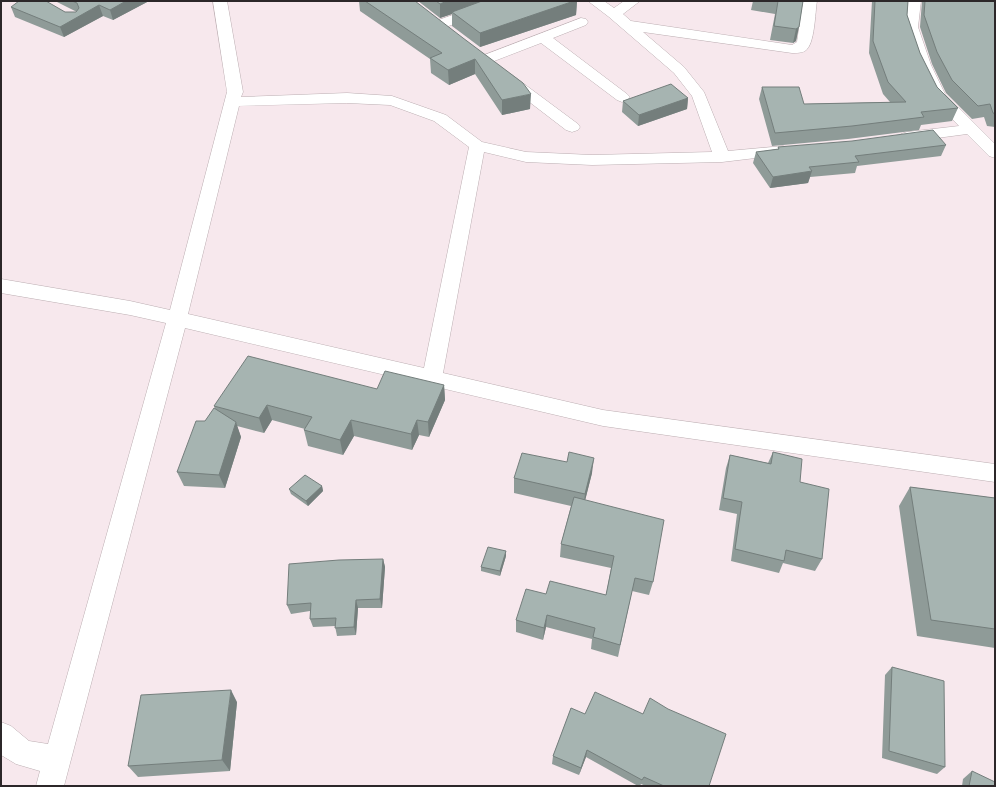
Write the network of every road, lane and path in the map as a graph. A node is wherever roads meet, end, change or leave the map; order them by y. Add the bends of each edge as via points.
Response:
1 (220, 1) edge
2 (505, 1) edge
3 (595, 1) edge
4 (633, 1) edge
5 (810, 1) edge
6 (914, 1) edge
7 (614, 14) junction
8 (426, 16) edge
9 (581, 22) dead end
10 (626, 25) junction
11 (542, 37) junction
12 (622, 97) dead end
13 (232, 102) junction
14 (572, 127) dead end
15 (970, 129) junction
16 (894, 139) edge
17 (477, 146) junction
18 (802, 149) edge
19 (995, 153) edge
20 (722, 157) junction
21 (1, 286) edge
22 (177, 319) junction
23 (432, 378) junction
24 (995, 473) edge
25 (1, 736) edge
26 (56, 759) junction
27 (50, 786) edge

1 - 13 street via 235,92
2 - 8 street via 444,30
3 - 7 street
4 - 7 street
5 - 10 street via 804,42 800,48 792,49
6 - 15 street via 911,27 924,65 938,96
7 - 10 street
9 - 11 street
10 - 20 street via 680,70 699,95
11 - 12 street
11 - 14 street via 478,55
13 - 17 street via 347,98 392,101 440,118
13 - 22 street
15 - 16 street
15 - 19 street
17 - 20 street via 533,157 592,160
17 - 23 street
18 - 20 street
21 - 22 street via 130,308
22 - 23 street
22 - 26 street
23 - 24 street via 603,418
25 - 26 street via 14,749 32,756
26 - 27 street

